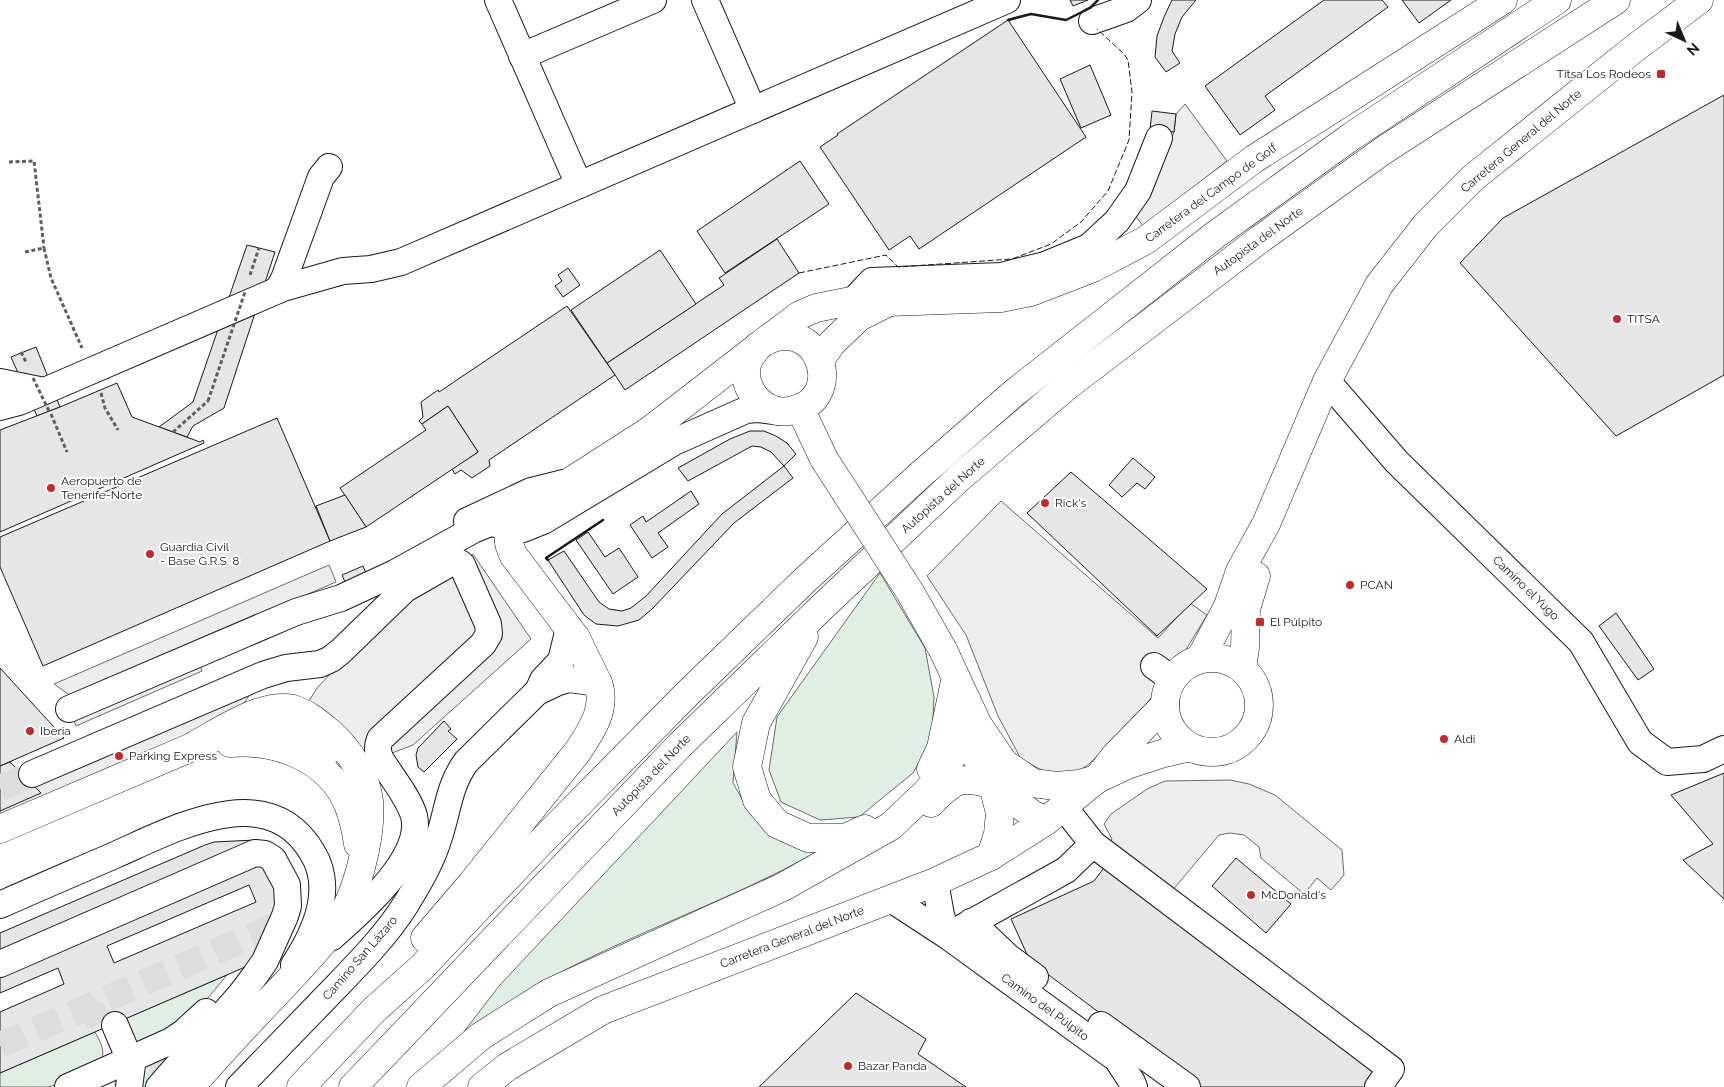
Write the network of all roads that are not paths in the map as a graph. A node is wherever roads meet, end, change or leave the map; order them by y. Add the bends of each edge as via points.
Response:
1 (498, 0) edge
2 (653, 0) edge
3 (705, 0) edge
4 (1503, 0) edge
5 (1557, 0) edge
6 (1616, 0) edge
7 (1700, 0) edge
8 (1002, 1) edge
9 (1128, 3) edge
10 (1092, 22) dead end
11 (522, 56) junction
12 (753, 110) junction
13 (1159, 138) dead end
14 (328, 167) dead end
15 (579, 185) junction
16 (343, 271) junction
17 (278, 290) junction
18 (854, 301) junction
19 (888, 302) junction
20 (761, 344) junction
21 (820, 360) junction
22 (95, 377) junction
23 (1327, 381) junction
24 (0, 382) edge
25 (38, 384) junction
26 (0, 407) edge
27 (787, 410) junction
28 (0, 424) edge
29 (569, 482) junction
30 (1266, 524) junction
31 (510, 529) junction
32 (400, 581) junction
33 (820, 609) junction
34 (296, 612) junction
35 (569, 628) junction
36 (1200, 659) junction
37 (1242, 668) junction
38 (954, 678) junction
39 (598, 683) junction
40 (537, 692) junction
41 (1165, 705) junction
42 (69, 709) dead end
43 (964, 737) junction
44 (190, 747) junction
45 (1191, 747) junction
46 (1724, 749) edge
47 (32, 774) tunnel mouth
48 (1097, 779) junction
49 (993, 785) junction
50 (1054, 814) junction
51 (0, 829) edge
52 (1093, 844) junction
53 (991, 856) junction
54 (358, 881) junction
55 (935, 882) junction
56 (783, 887) junction
57 (891, 899) junction
58 (0, 905) edge
59 (281, 921) dead end
60 (971, 922) junction
61 (948, 936) junction
62 (308, 959) junction
63 (0, 964) edge
64 (262, 1008) junction
65 (373, 1011) junction
66 (130, 1060) junction
67 (90, 1082) edge
68 (129, 1087) edge
69 (159, 1087) edge
70 (190, 1087) edge
71 (239, 1087) edge
72 (301, 1087) edge
73 (353, 1087) edge
74 (421, 1087) edge
75 (482, 1087) edge
76 (1134, 1087) edge
77 (1187, 1087) edge
78 (1378, 1087) edge

1 - 11 street
2 - 11 street
3 - 12 street
4 - 19 main road, Carretera del Campo de Golf via 1254,159 1146,240 1093,268 1031,292 1001,298
5 - 65 main road via 1336,147 1215,235 1014,393 805,580 548,835 422,967
6 - 33 main road, Autopista del Norte via 1384,150 1243,252 1053,399 959,478
7 - 23 main road, Carretera General del Norte via 1634,48 1481,171 1425,226 1379,285
8 - 12 street
9 - 10 street
11 - 15 street
12 - 15 street
13 - 18 street via 1138,191 1117,221 1089,247 1045,265 1001,276 872,282
14 - 17 street via 321,177
15 - 16 street via 401,262 371,270
16 - 17 street
16 - 22 street
17 - 22 street
18 - 19 main road, Carretera del Campo de Golf via 866,298
18 - 20 main road, Carretera del Campo de Golf via 816,308 800,315
19 - 21 main road, Carretera del Campo de Golf via 859,317 832,343
20 - 21 main road via 777,337 793,337 809,344
20 - 27 main road via 747,365 749,388 762,405
20 - 29 main road, Carretera del Campo de Golf via 649,431
21 - 27 main road via 822,371 818,391 807,404
22 - 25 street
22 - 28 street via 62,400
23 - 30 main road, Carretera General del Norte
23 - 46 street, Camino el Yugo via 1398,462 1581,642 1640,742 1667,762 1702,759
24 - 25 street
25 - 26 street via 19,402
27 - 31 street via 746,410 674,442 543,521 523,529
27 - 38 main road, bridge via 824,459 910,592
29 - 31 main road, Carretera del Campo de Golf via 529,508
29 - 34 street via 531,491 337,587
30 - 36 main road, Carretera General del Norte via 1240,571 1228,606
30 - 37 main road, Carretera General del Norte via 1260,562 1246,609
31 - 32 street via 490,523 473,530
31 - 35 main road via 509,547 514,556
32 - 34 street
32 - 47 street via 341,651 320,664 286,668 263,675
32 - 62 street via 459,562 488,624 489,634 483,644 380,739 377,746 381,760 413,814 415,824 410,848 393,875 359,913
33 - 38 main road via 756,723 747,767 757,800 776,824 808,838 845,838 875,824 905,799 933,766 941,748
33 - 73 main road, Autopista del Norte via 680,745
34 - 42 street
35 - 39 main road
35 - 40 street, Camino San Lázaro via 561,661 543,680
36 - 37 main road via 1229,661
36 - 41 main road via 1180,670 1163,673
37 - 45 main road via 1253,681 1258,696 1254,726 1235,746 1222,751 1208,752
38 - 43 main road
38 - 48 main road via 978,725 1004,763 1033,783 1056,786
39 - 40 street, Camino San Lázaro via 569,679
39 - 65 main road via 600,711 578,751 472,884 409,955
40 - 71 street, Camino San Lázaro via 457,774 430,862 405,906 354,968
41 - 45 main road via 1172,730
41 - 48 main road, Carretera General del Norte
43 - 49 main road
43 - 56 main road via 935,784 891,826
44 - 51 main road
44 - 54 main road via 244,741 263,743 300,754 314,763 339,788 350,809 359,852
44 - 54 main road via 269,709 282,708 308,716 345,748 356,765 368,801 369,817
45 - 48 main road, Carretera General del Norte via 1127,765
48 - 50 main road, Carretera General del Norte
49 - 50 main road via 1032,814
49 - 53 main road via 1000,813
49 - 56 main road via 962,779 944,790 925,810 865,856 810,883
50 - 52 street
50 - 53 main road, Carretera General del Norte
52 - 60 street via 1066,870
52 - 78 street via 1391,1069
53 - 55 main road, Carretera General del Norte
54 - 62 main road via 337,924
55 - 57 main road, Carretera General del Norte
55 - 61 street
56 - 74 main road via 549,993 482,1036
57 - 61 street, Camino del Púlpito
57 - 75 main road, Carretera General del Norte via 603,1010 507,1068
58 - 64 street via 186,824 228,814 277,818 298,832 314,855 319,866 320,908 307,945
59 - 66 street via 196,1023 171,1040
60 - 61 street
60 - 77 street via 1008,957
61 - 76 street, Camino del Púlpito via 1117,1059
62 - 64 main road
63 - 69 street via 255,853 273,859 287,885 288,906 265,961 241,994
64 - 70 main road
65 - 72 main road
66 - 67 street
66 - 67 street via 109,1028 110,1058
66 - 68 street via 132,1076

